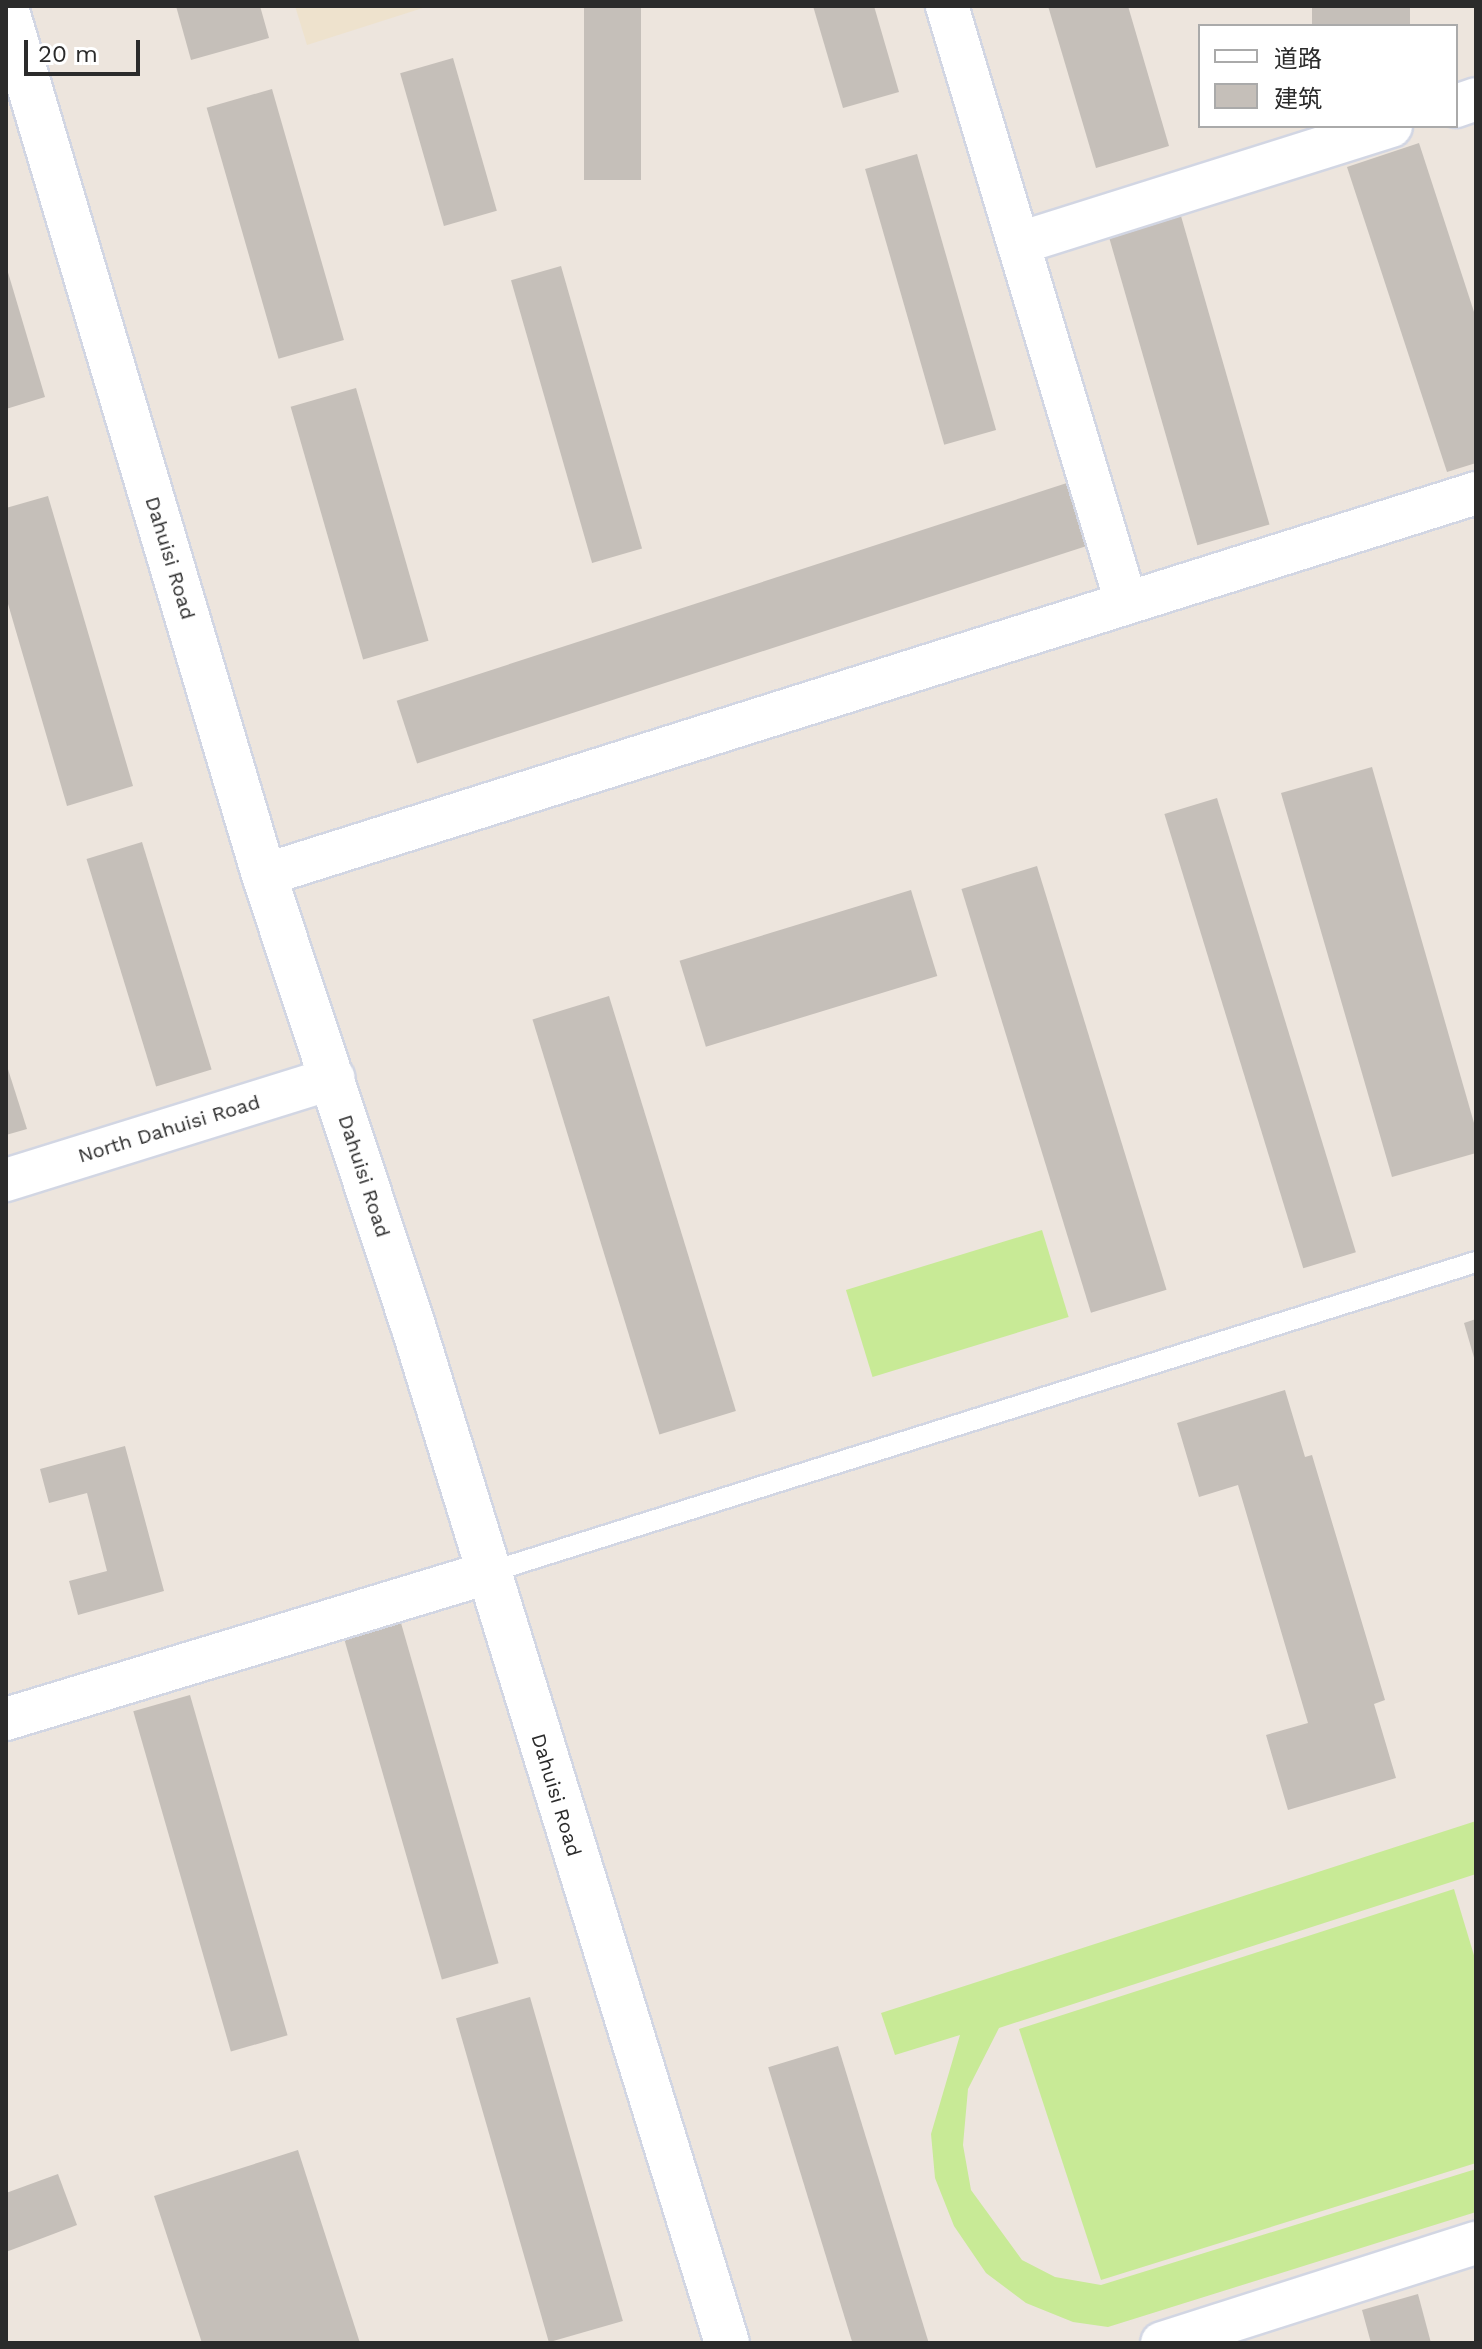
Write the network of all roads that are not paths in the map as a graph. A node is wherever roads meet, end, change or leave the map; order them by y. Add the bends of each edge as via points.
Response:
1 (947, 6) edge
2 (6, 8) edge
3 (1385, 128) edge
4 (1020, 243) junction
5 (1476, 493) edge
6 (1126, 602) junction
7 (264, 875) junction
8 (333, 1078) junction
9 (6, 1180) edge
10 (1476, 1262) edge
11 (487, 1573) junction
12 (6, 1719) edge
13 (1476, 2243) edge
14 (727, 2343) edge
15 (1162, 2343) edge

1 - 4 street
2 - 7 street, Dahuisi Road
3 - 4 street
4 - 6 street
5 - 6 street
6 - 7 street
7 - 8 street, Dahuisi Road
8 - 9 street, North Dahuisi Road
8 - 11 street, Dahuisi Road
10 - 11 lane
11 - 12 street
11 - 14 street, Dahuisi Road
13 - 15 street

